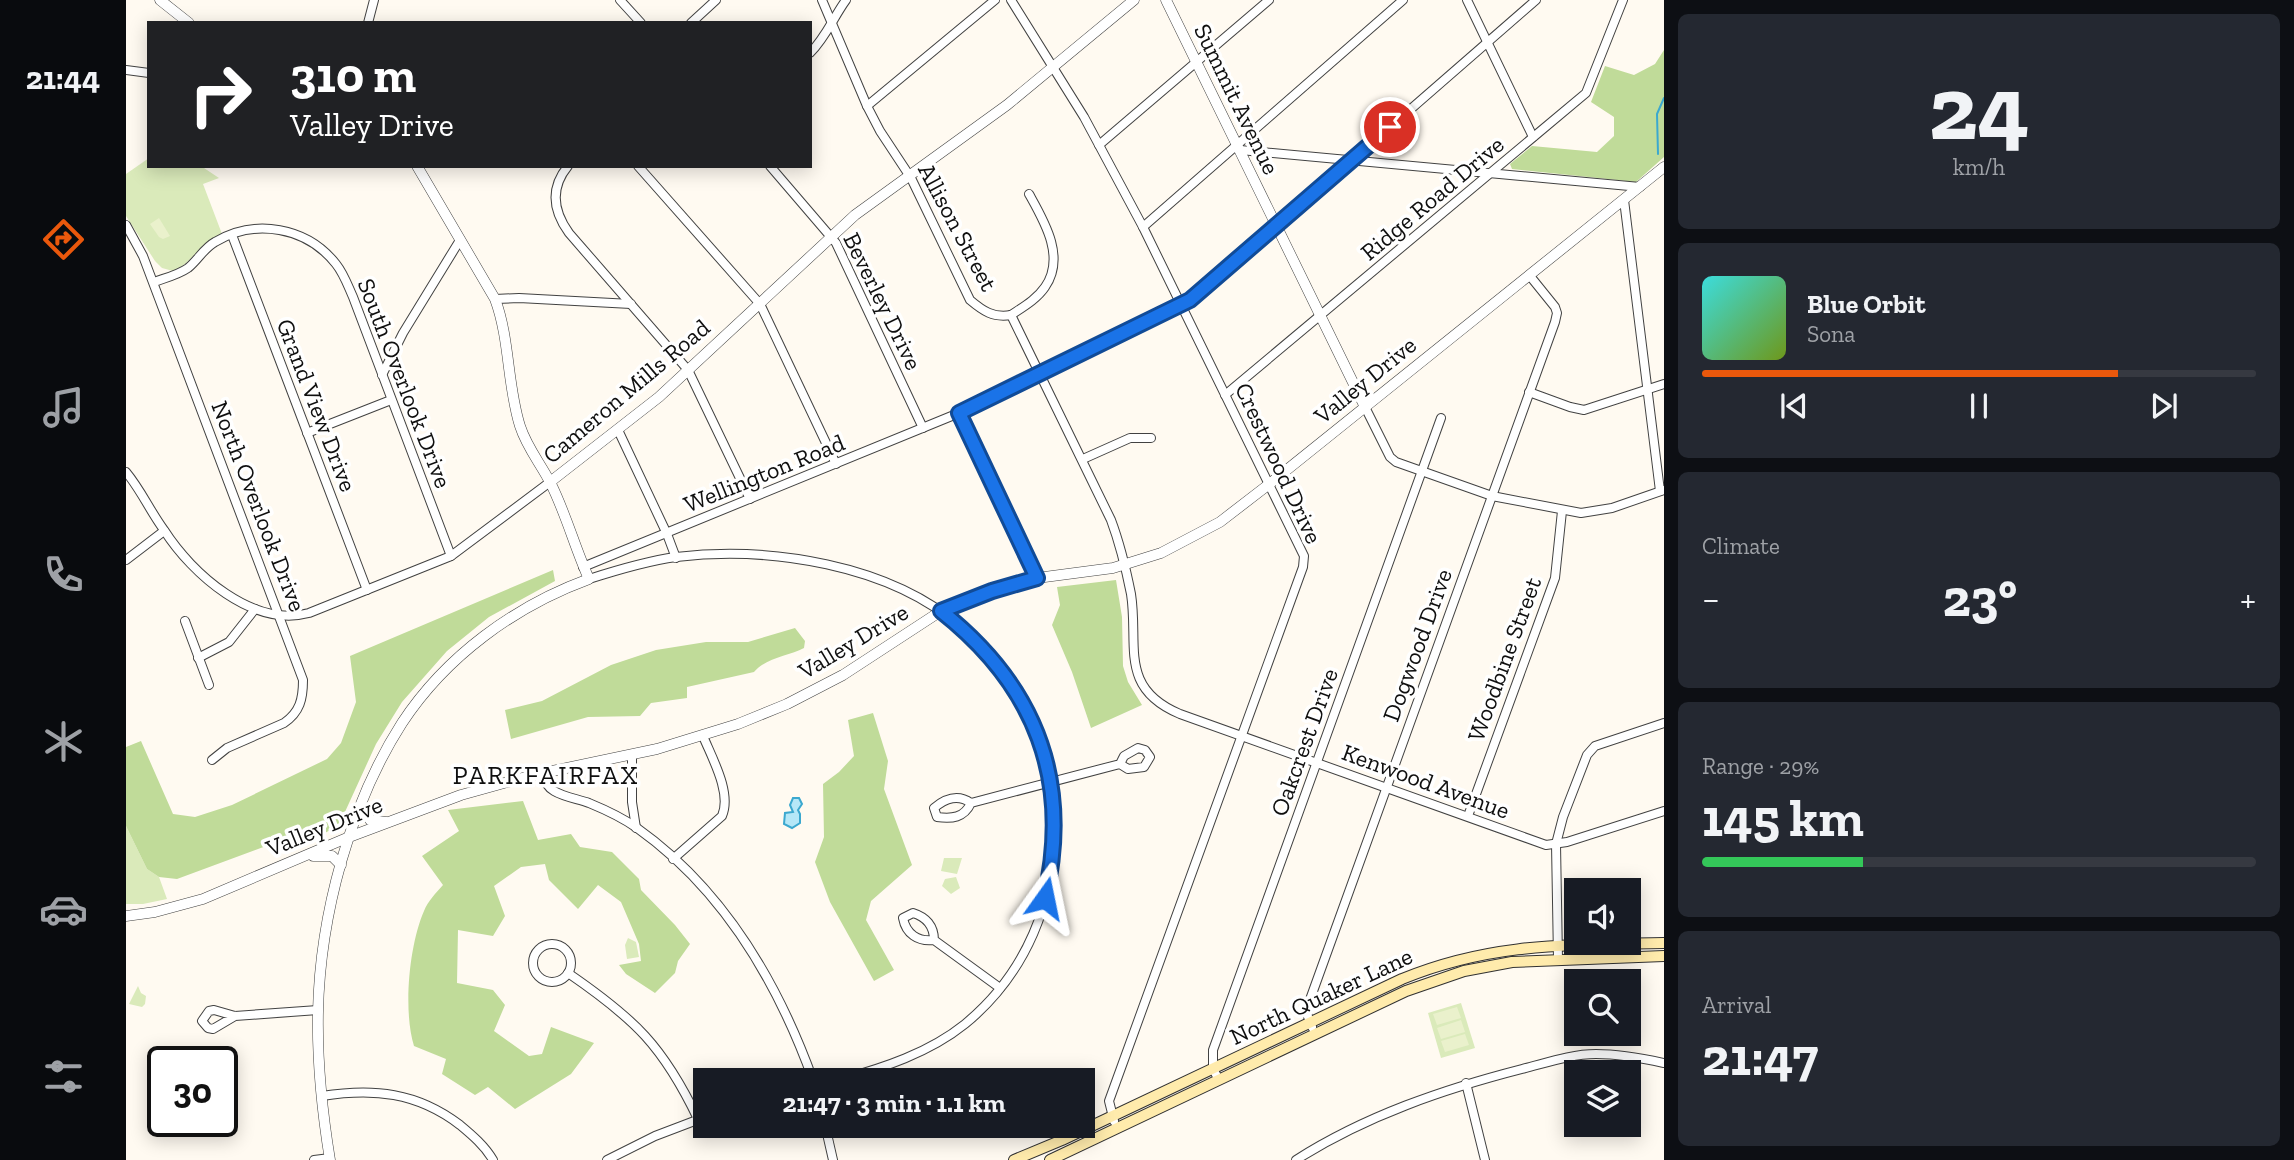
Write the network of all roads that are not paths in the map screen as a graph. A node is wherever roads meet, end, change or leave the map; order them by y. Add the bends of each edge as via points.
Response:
1 (160, 0) edge
2 (374, 0) edge
3 (620, 0) edge
4 (716, 0) edge
5 (822, 0) edge
6 (846, 0) edge
7 (995, 0) edge
8 (1011, 0) edge
9 (1134, 0) edge
10 (1166, 0) edge
11 (1269, 0) edge
12 (1403, 0) edge
13 (1467, 0) edge
14 (1536, 0) edge
15 (1623, 0) edge
16 (186, 21) edge
17 (369, 21) edge
18 (639, 21) edge
19 (693, 21) edge
20 (832, 22) junction
21 (1488, 43) junction
22 (812, 51) edge
23 (1197, 63) junction
24 (1055, 67) junction
25 (126, 70) edge
26 (147, 73) edge
27 (867, 106) junction
28 (1533, 137) junction
29 (1099, 145) junction
30 (1239, 148) junction
31 (1352, 160) junction
32 (1664, 167) edge
33 (418, 168) edge
34 (566, 168) edge
35 (640, 168) edge
36 (772, 168) edge
37 (1491, 173) junction
38 (910, 176) junction
39 (1640, 187) junction
40 (1029, 194) dead end
41 (1624, 200) junction
42 (126, 225) edge
43 (1276, 226) junction
44 (1143, 227) junction
45 (232, 234) junction
46 (832, 237) junction
47 (460, 240) junction
48 (1530, 275) junction
49 (153, 282) junction
50 (495, 299) junction
51 (631, 304) junction
52 (760, 304) junction
53 (1182, 305) junction
54 (1011, 316) junction
55 (1321, 317) junction
56 (688, 370) junction
57 (1041, 373) junction
58 (382, 375) junction
59 (1664, 384) edge
60 (1648, 389) junction
61 (1529, 392) junction
62 (1226, 396) junction
63 (391, 400) junction
64 (1364, 407) junction
65 (959, 413) junction
66 (1441, 418) dead end
67 (923, 428) junction
68 (618, 430) junction
69 (307, 433) junction
70 (1151, 438) dead end
71 (1083, 459) junction
72 (836, 464) junction
73 (126, 472) edge
74 (1422, 473) junction
75 (550, 482) junction
76 (1268, 485) junction
77 (1662, 490) edge
78 (1492, 496) junction
79 (750, 499) junction
80 (1562, 511) junction
81 (164, 531) junction
82 (667, 534) junction
83 (451, 556) junction
84 (676, 558) junction
85 (126, 561) edge
86 (1124, 566) junction
87 (583, 567) junction
88 (1037, 578) junction
89 (589, 579) junction
90 (367, 590) junction
91 (255, 609) junction
92 (941, 611) junction
93 (279, 615) junction
94 (185, 621) dead end
95 (198, 658) junction
96 (209, 685) dead end
97 (1664, 723) edge
98 (703, 736) junction
99 (1242, 736) junction
100 (632, 754) junction
101 (212, 760) dead end
102 (1316, 763) junction
103 (1120, 764) dead end
104 (542, 774) junction
105 (1051, 781) junction
106 (1387, 787) junction
107 (971, 803) dead end
108 (362, 806) junction
109 (1664, 811) edge
110 (1468, 816) junction
111 (390, 821) junction
112 (636, 828) junction
113 (349, 837) junction
114 (1556, 844) junction
115 (302, 857) junction
116 (673, 859) junction
117 (341, 865) junction
118 (126, 916) edge
119 (934, 940) dead end
120 (1664, 943) edge
121 (1558, 945) junction
122 (1664, 956) edge
123 (1558, 959) junction
124 (568, 973) junction
125 (1000, 988) junction
126 (318, 1010) junction
127 (235, 1016) dead end
128 (1310, 1023) junction
129 (1315, 1034) junction
130 (1664, 1063) edge
131 (808, 1068) edge
132 (876, 1068) edge
133 (1213, 1069) junction
134 (1219, 1080) junction
135 (1466, 1083) junction
136 (322, 1096) junction
137 (693, 1103) edge
138 (1112, 1116) junction
139 (693, 1121) edge
140 (1116, 1129) junction
141 (828, 1138) edge
142 (330, 1159) edge
143 (314, 1160) edge
144 (493, 1160) edge
145 (607, 1160) edge
146 (833, 1160) edge
147 (1018, 1160) edge
148 (1050, 1160) edge
149 (1296, 1160) edge
150 (1485, 1160) edge

1 - 16 street
2 - 17 street
3 - 18 street
4 - 19 street
5 - 20 street, Allison Street
6 - 20 street
7 - 27 street
8 - 24 street, Crestwood Drive
9 - 24 street, Cameron Mills Road
10 - 23 street, Summit Avenue
11 - 23 street
12 - 30 street
13 - 21 street
14 - 21 street, Wellington Road
15 - 28 street, Ridge Road Drive via 1586,93
20 - 22 street
20 - 27 street, Allison Street
21 - 28 street
21 - 31 street, Wellington Road
23 - 29 street
23 - 30 street, Summit Avenue
24 - 29 street, Crestwood Drive
24 - 38 street, Cameron Mills Road
25 - 26 street
27 - 38 street, Allison Street
28 - 37 street, Ridge Road Drive
29 - 44 street, Crestwood Drive
30 - 31 street
30 - 43 street, Summit Avenue
30 - 44 street
31 - 37 street
31 - 43 street, Wellington Road
32 - 39 street, Valley Drive
33 - 47 street
34 - 51 street via 555,191 560,218
35 - 52 street
36 - 46 street, Beverley Drive
37 - 39 street
37 - 55 street, Ridge Road Drive
38 - 46 street, Cameron Mills Road
38 - 54 street, Allison Street via 970,300 985,312
39 - 41 street, Valley Drive
40 - 54 street via 1049,234 1054,258 1045,289
41 - 48 street, Valley Drive
41 - 60 street
42 - 49 street, North Overlook Drive
43 - 53 street, Wellington Road
43 - 55 street, Summit Avenue
44 - 53 street, Crestwood Drive
45 - 49 street, South Overlook Drive via 212,244 181,273
45 - 58 street, South Overlook Drive via 259,228 282,230 323,250 346,281
45 - 69 street, Grand View Drive
46 - 52 street, Cameron Mills Road
46 - 67 street, Beverley Drive
47 - 50 street
47 - 58 street
48 - 61 street, Dogwood Drive via 1557,313
48 - 64 street, Valley Drive
49 - 93 street, North Overlook Drive
50 - 51 street
50 - 75 street via 519,424
51 - 56 street
52 - 56 street, Cameron Mills Road
52 - 72 street
53 - 57 street, Wellington Road
53 - 62 street, Crestwood Drive
54 - 57 street, Allison Street
55 - 62 street, Ridge Road Drive
55 - 64 street, Summit Avenue
56 - 68 street, Cameron Mills Road
56 - 79 street
57 - 65 street, Wellington Road
57 - 71 street, Allison Street
58 - 63 street, South Overlook Drive
59 - 60 street
60 - 61 street via 1584,410
60 - 77 street
61 - 78 street, Dogwood Drive
62 - 76 street, Crestwood Drive
63 - 69 street
63 - 83 street, South Overlook Drive
64 - 74 street, Summit Avenue via 1390,457
64 - 76 street, Valley Drive
65 - 67 street, Wellington Road
65 - 88 street
66 - 74 street, Oakcrest Drive
67 - 72 street, Wellington Road
68 - 75 street, Cameron Mills Road
68 - 82 street
69 - 90 street, Grand View Drive
70 - 71 street via 1130,438
71 - 86 street, Allison Street via 1111,520
72 - 79 street, Wellington Road
73 - 81 street, Cameron Mills Road
74 - 78 street, Summit Avenue
74 - 102 street, Oakcrest Drive
75 - 83 street, Cameron Mills Road
75 - 87 street
76 - 86 street, Valley Drive via 1202,533
76 - 99 street, Crestwood Drive via 1304,562
77 - 80 street, Summit Avenue via 1598,512
78 - 80 street, Summit Avenue
78 - 106 street, Dogwood Drive
79 - 82 street, Wellington Road
80 - 110 street, Woodbine Street via 1555,578
81 - 85 street
81 - 91 street, Cameron Mills Road via 202,575
82 - 84 street
82 - 87 street, Wellington Road
83 - 90 street, Cameron Mills Road
84 - 89 street
84 - 92 street via 762,555 819,564 876,579
86 - 88 street, Valley Drive
86 - 99 street, Kenwood Avenue via 1131,594 1134,659 1149,694 1170,710
87 - 89 street
88 - 92 street, Valley Drive
89 - 108 street via 508,619 460,656 402,723
90 - 93 street, Cameron Mills Road via 295,617
91 - 93 street, Cameron Mills Road
91 - 95 street via 229,642
92 - 98 street, Valley Drive via 807,694
92 - 105 street via 986,652 1018,694
93 - 101 street, North Overlook Drive via 303,680 297,712
94 - 95 street
95 - 96 street
97 - 114 street via 1592,748
98 - 100 street, Valley Drive
98 - 116 street via 725,796 725,809
99 - 102 street, Kenwood Avenue
99 - 138 street, Crestwood Drive via 1109,1101
100 - 104 street, Valley Drive
100 - 112 street
102 - 106 street, Kenwood Avenue
102 - 133 street, Oakcrest Drive via 1213,1050
103 - 105 street
104 - 111 street, Valley Drive via 461,795
104 - 112 street via 554,792 596,806
105 - 107 street
105 - 125 street via 1054,849 1045,898 1026,949
106 - 110 street, Kenwood Avenue
106 - 128 street, Dogwood Drive via 1307,1010
108 - 111 street via 370,820
108 - 113 street
109 - 114 street, Kenwood Avenue
110 - 114 street, Kenwood Avenue via 1546,845
111 - 113 street, Valley Drive
112 - 116 street
113 - 115 street, Valley Drive
113 - 117 street
114 - 121 street
115 - 117 street via 332,856
115 - 118 street, Valley Drive via 204,899
116 - 131 street via 724,914 758,961
117 - 126 street via 326,932
119 - 125 street
120 - 121 main road, North Quaker Lane
121 - 123 street
121 - 128 main road, North Quaker Lane via 1461,958 1402,979
122 - 123 main road, North Quaker Lane
123 - 129 main road, North Quaker Lane via 1464,971 1406,991
124 - 124 street via 556,982 545,981 533,966 535,953 551,943 564,948 570,959
124 - 137 street via 642,1031
125 - 132 street via 968,1022 939,1041
126 - 127 street
126 - 136 street
128 - 129 street
128 - 133 main road, North Quaker Lane
129 - 134 main road, North Quaker Lane
130 - 135 street via 1592,1054
133 - 134 street
133 - 138 main road, North Quaker Lane
134 - 140 main road, North Quaker Lane
135 - 149 street via 1401,1107
135 - 150 street
136 - 142 street
136 - 144 street via 366,1091 424,1103 464,1129
138 - 140 street, Crestwood Drive
138 - 147 main road, North Quaker Lane
139 - 145 street
140 - 148 main road, North Quaker Lane
141 - 146 street
142 - 143 street

